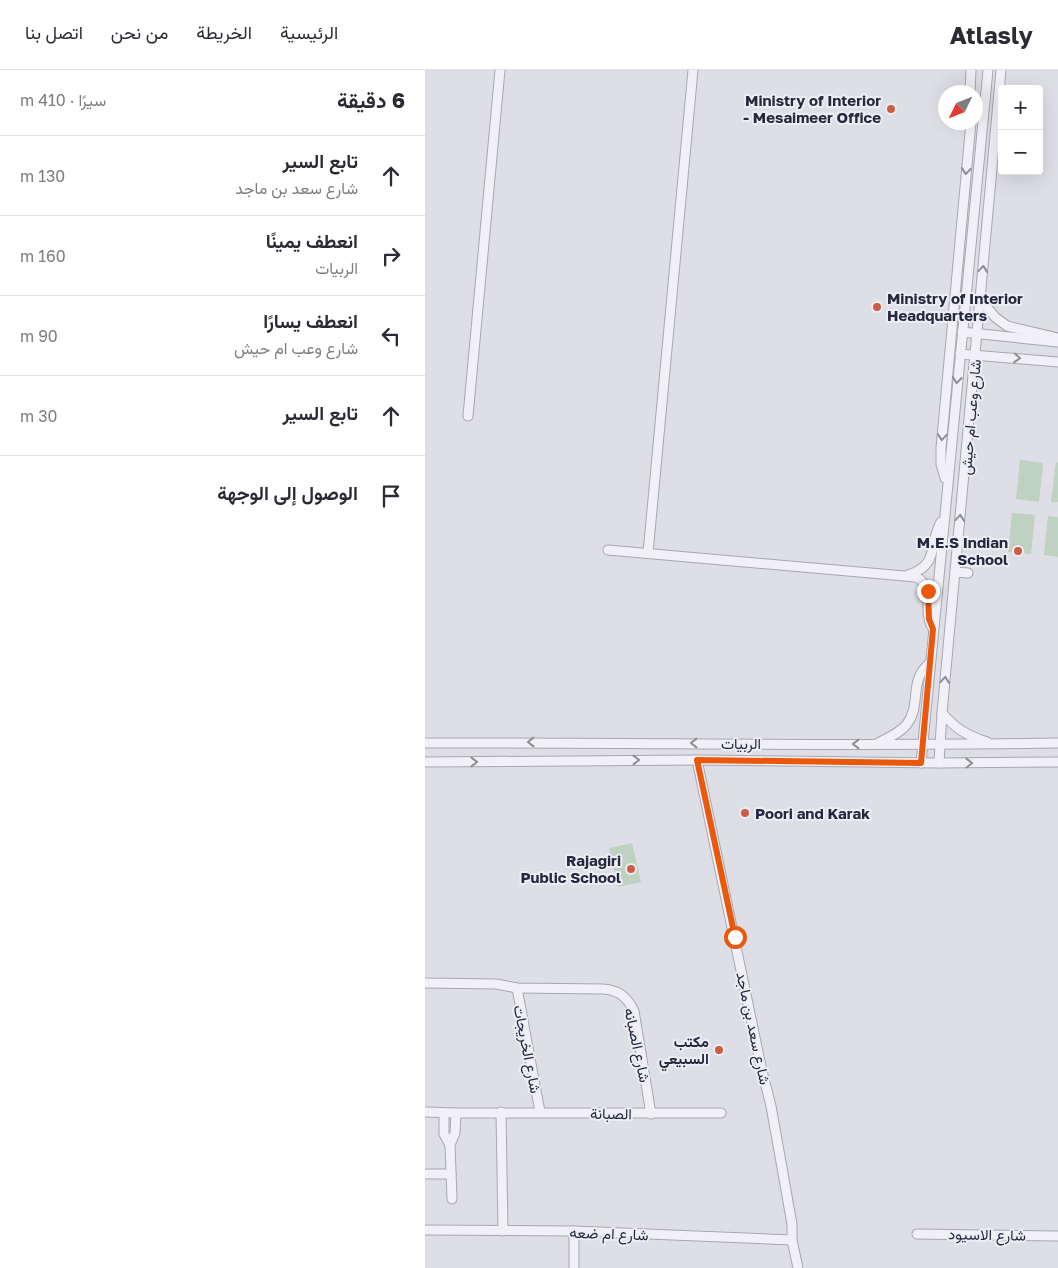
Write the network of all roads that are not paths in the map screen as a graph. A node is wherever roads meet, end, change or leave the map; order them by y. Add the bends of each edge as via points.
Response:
1 (500, 70) edge
2 (693, 70) edge
3 (971, 70) edge
4 (988, 70) edge
5 (1001, 70) edge
6 (970, 85) edge
7 (970, 130) edge
8 (964, 193) junction
9 (975, 210) junction
10 (981, 300) junction
11 (962, 332) junction
12 (977, 334) junction
13 (1058, 338) edge
14 (1058, 342) edge
15 (960, 354) junction
16 (975, 356) junction
17 (1058, 362) edge
18 (468, 416) dead end
19 (947, 483) junction
20 (944, 519) junction
21 (608, 550) dead end
22 (648, 554) junction
23 (955, 572) junction
24 (967, 573) dead end
25 (908, 575) junction
26 (933, 629) junction
27 (930, 663) junction
28 (941, 712) junction
29 (425, 743) edge
30 (1058, 743) edge
31 (875, 744) junction
32 (995, 744) junction
33 (922, 745) junction
34 (939, 745) junction
35 (697, 760) junction
36 (425, 762) edge
37 (1058, 762) edge
38 (921, 763) junction
39 (939, 763) junction
40 (425, 984) edge
41 (517, 988) junction
42 (425, 1112) edge
43 (501, 1112) junction
44 (540, 1112) junction
45 (444, 1113) junction
46 (456, 1113) junction
47 (721, 1113) dead end
48 (651, 1114) junction
49 (450, 1145) junction
50 (425, 1174) edge
51 (451, 1174) junction
52 (452, 1199) dead end
53 (425, 1230) edge
54 (503, 1231) junction
55 (574, 1231) junction
56 (917, 1234) dead end
57 (1058, 1236) edge
58 (792, 1240) junction
59 (574, 1268) edge
60 (798, 1268) edge

1 - 18 street
2 - 22 street
3 - 6 street
4 - 9 street, شارع وعب ام حيش
10 -> 5 street, شارع وعب ام حيش
7 -> 8 street, شارع وعب ام حيش
8 - 9 street
8 -> 19 street, شارع وعب ام حيش via 941,448 941,464
9 - 11 street, شارع وعب ام حيش
10 - 12 street, شارع وعب ام حيش
10 - 13 street via 1007,326
11 - 12 street
11 - 15 street, شارع وعب ام حيش
12 - 14 street
12 - 16 street, شارع وعب ام حيش
15 - 16 street
15 -> 19 street, شارع وعب ام حيش
16 -> 17 street
23 -> 16 street, شارع وعب ام حيش
19 - 20 street, شارع وعب ام حيش
20 - 25 street via 937,529 928,563
20 - 26 street, شارع وعب ام حيش
21 - 22 street
22 - 25 street
23 - 24 street
28 -> 23 street, شارع وعب ام حيش
25 - 26 street via 919,578 927,587 929,619
26 - 27 street, شارع وعب ام حيش
27 - 31 street via 917,680 913,711 907,724 899,732
27 - 33 street, شارع وعب ام حيش
28 - 32 street via 963,733
28 - 34 street, شارع وعب ام حيش
31 -> 29 street, الربيات
30 - 32 street, الربيات
31 - 33 street, الربيات
32 - 34 street, الربيات
33 - 34 street, الربيات
33 - 38 street, شارع وعب ام حيش
34 - 39 street, شارع وعب ام حيش
36 -> 35 street, الربيات
35 - 38 street, الربيات
35 - 58 street, شارع سعد بن ماجد via 771,1106
39 -> 37 street, الربيات
38 - 39 street, الربيات
40 - 41 street, شارع الخريجات via 496,984
41 - 44 street, شارع الخريجات
41 - 48 street, شارع الصبانه via 603,989 623,995 633,1010
42 - 45 street, الصبانة
43 - 44 street, الصبانة
43 - 46 street, الصبانة
43 - 54 street
44 - 48 street, الصبانة
45 - 46 street, الصبانة
45 - 49 street via 444,1134
46 - 49 street via 455,1134
47 - 48 street, الصبانة
49 - 51 street
50 - 51 street
51 - 52 street
53 - 54 street, شارع ام ضعه
54 - 55 street, شارع ام ضعه
55 - 58 street, شارع ام ضعه
55 - 59 street
56 - 57 street, شارع الاسيود
58 - 60 street, شارع سعد بن ماجد

